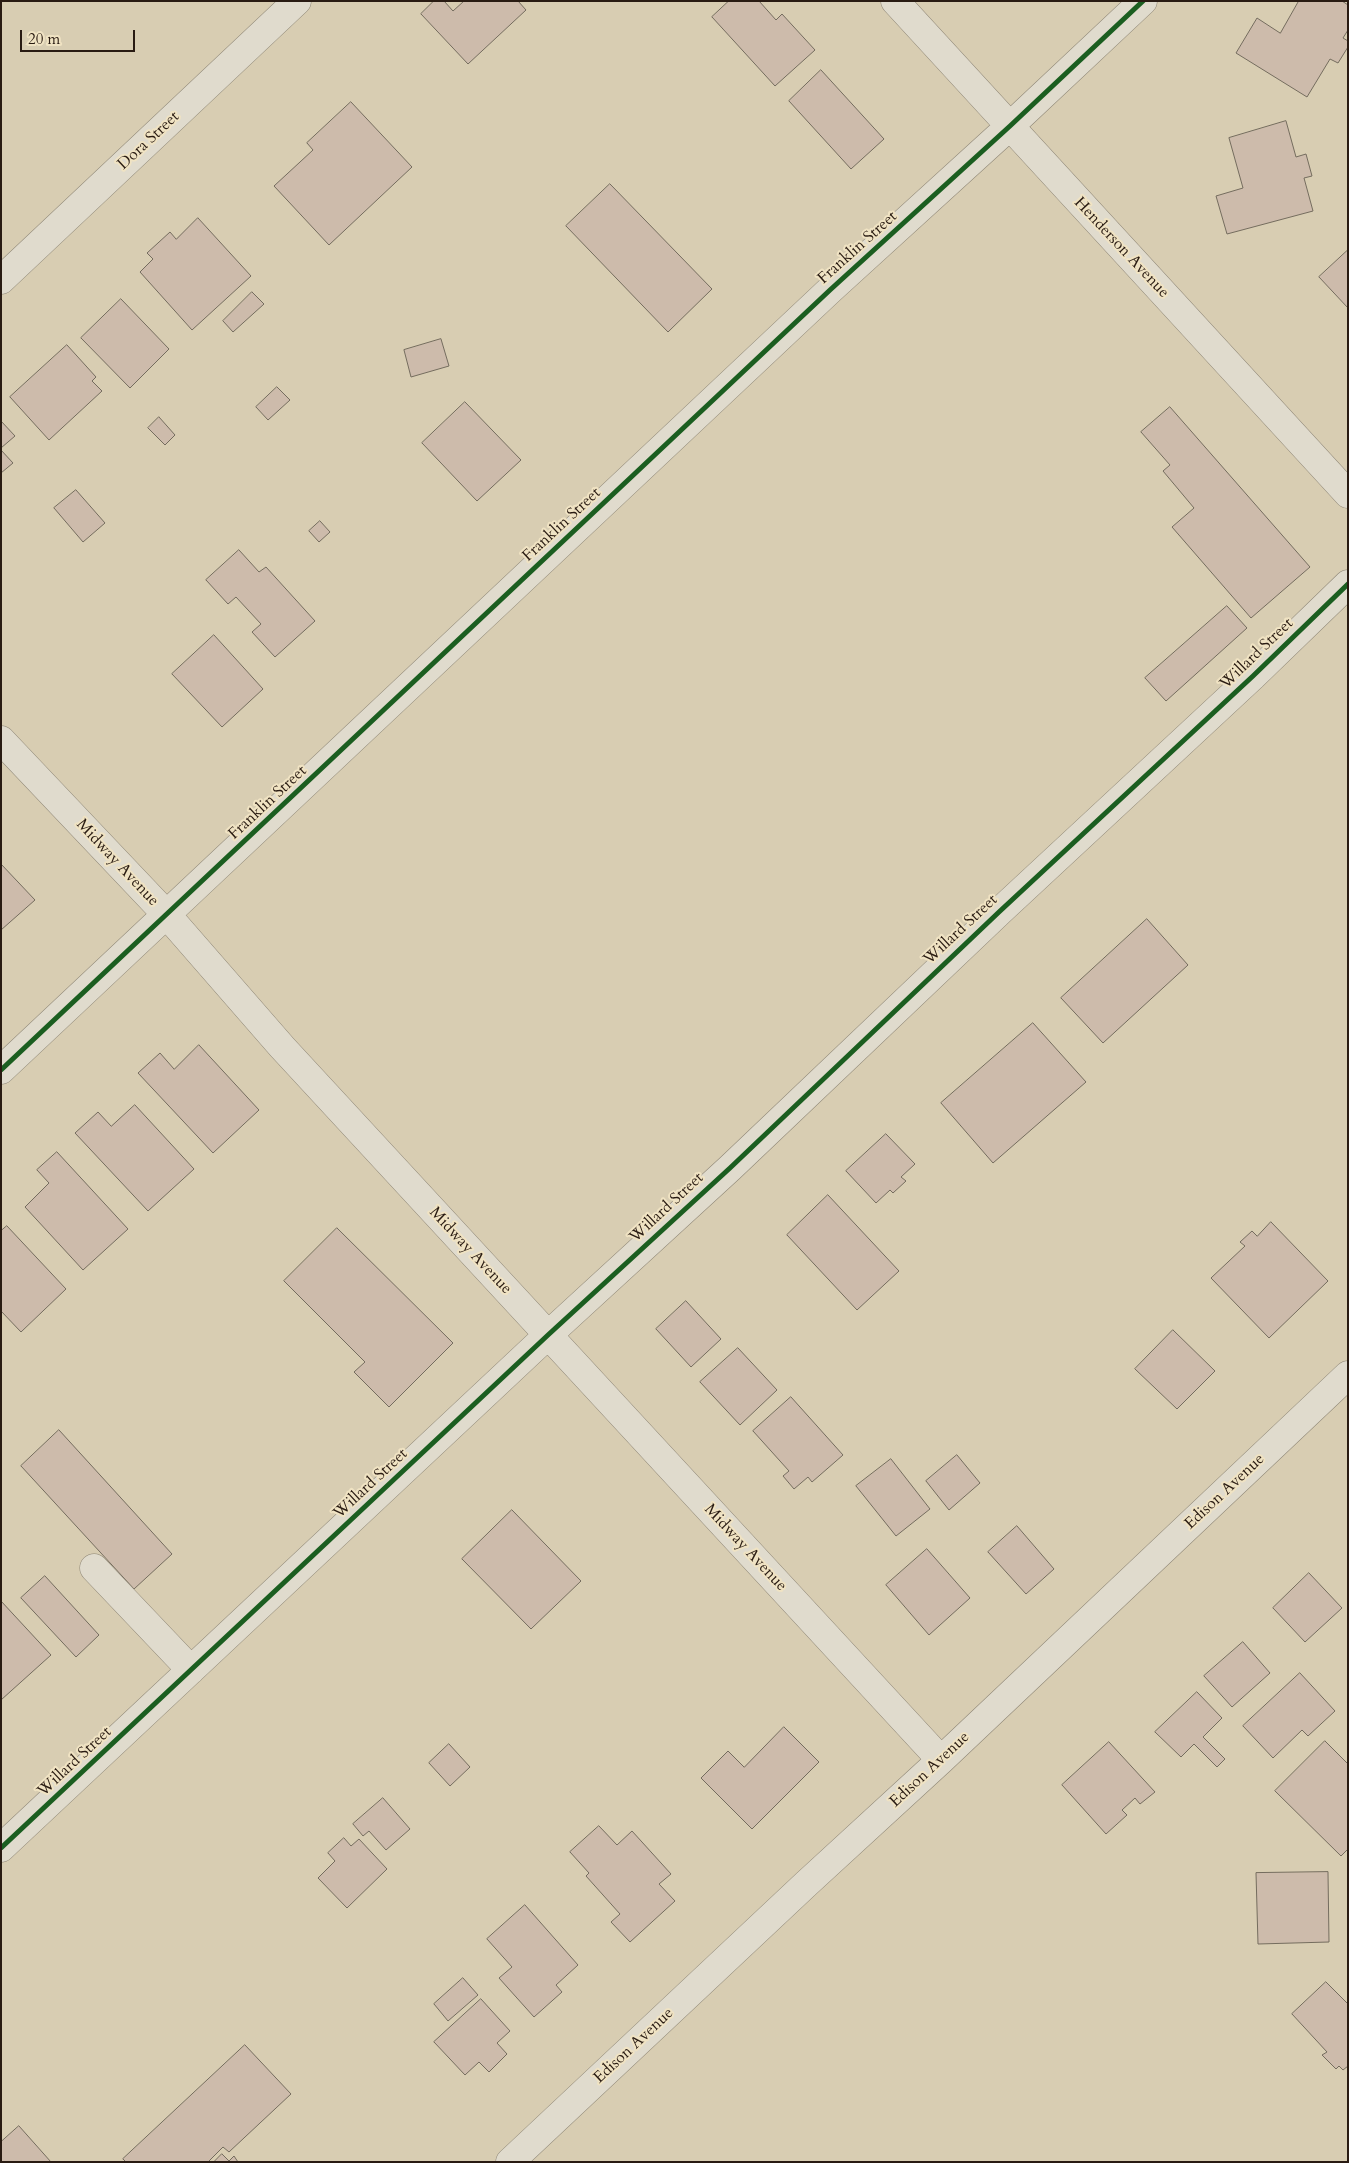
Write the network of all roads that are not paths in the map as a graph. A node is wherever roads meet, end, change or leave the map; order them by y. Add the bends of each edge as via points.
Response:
1 (297, 1) edge
2 (895, 1) edge
3 (1143, 1) edge
4 (1010, 126) junction
5 (1, 280) edge
6 (1348, 494) edge
7 (1348, 584) edge
8 (1, 740) edge
9 (167, 915) junction
10 (1, 1070) edge
11 (548, 1335) junction
12 (1348, 1375) edge
13 (94, 1568) dead end
14 (191, 1670) junction
15 (941, 1760) junction
16 (1, 1848) edge
17 (510, 2162) edge

1 - 5 street, Dora Street
2 - 4 street, Henderson Avenue
3 - 4 street, Franklin Street
4 - 6 street, Henderson Avenue
4 - 9 street, Franklin Street via 830,290
7 - 11 street, Willard Street via 730,1168
8 - 9 street, Midway Avenue
9 - 10 street, Franklin Street
9 - 11 street, Midway Avenue via 282,1046
11 - 14 street, Willard Street
11 - 15 street, Midway Avenue
12 - 15 street, Edison Avenue
13 - 14 street
14 - 16 street, Willard Street
15 - 17 street, Edison Avenue

